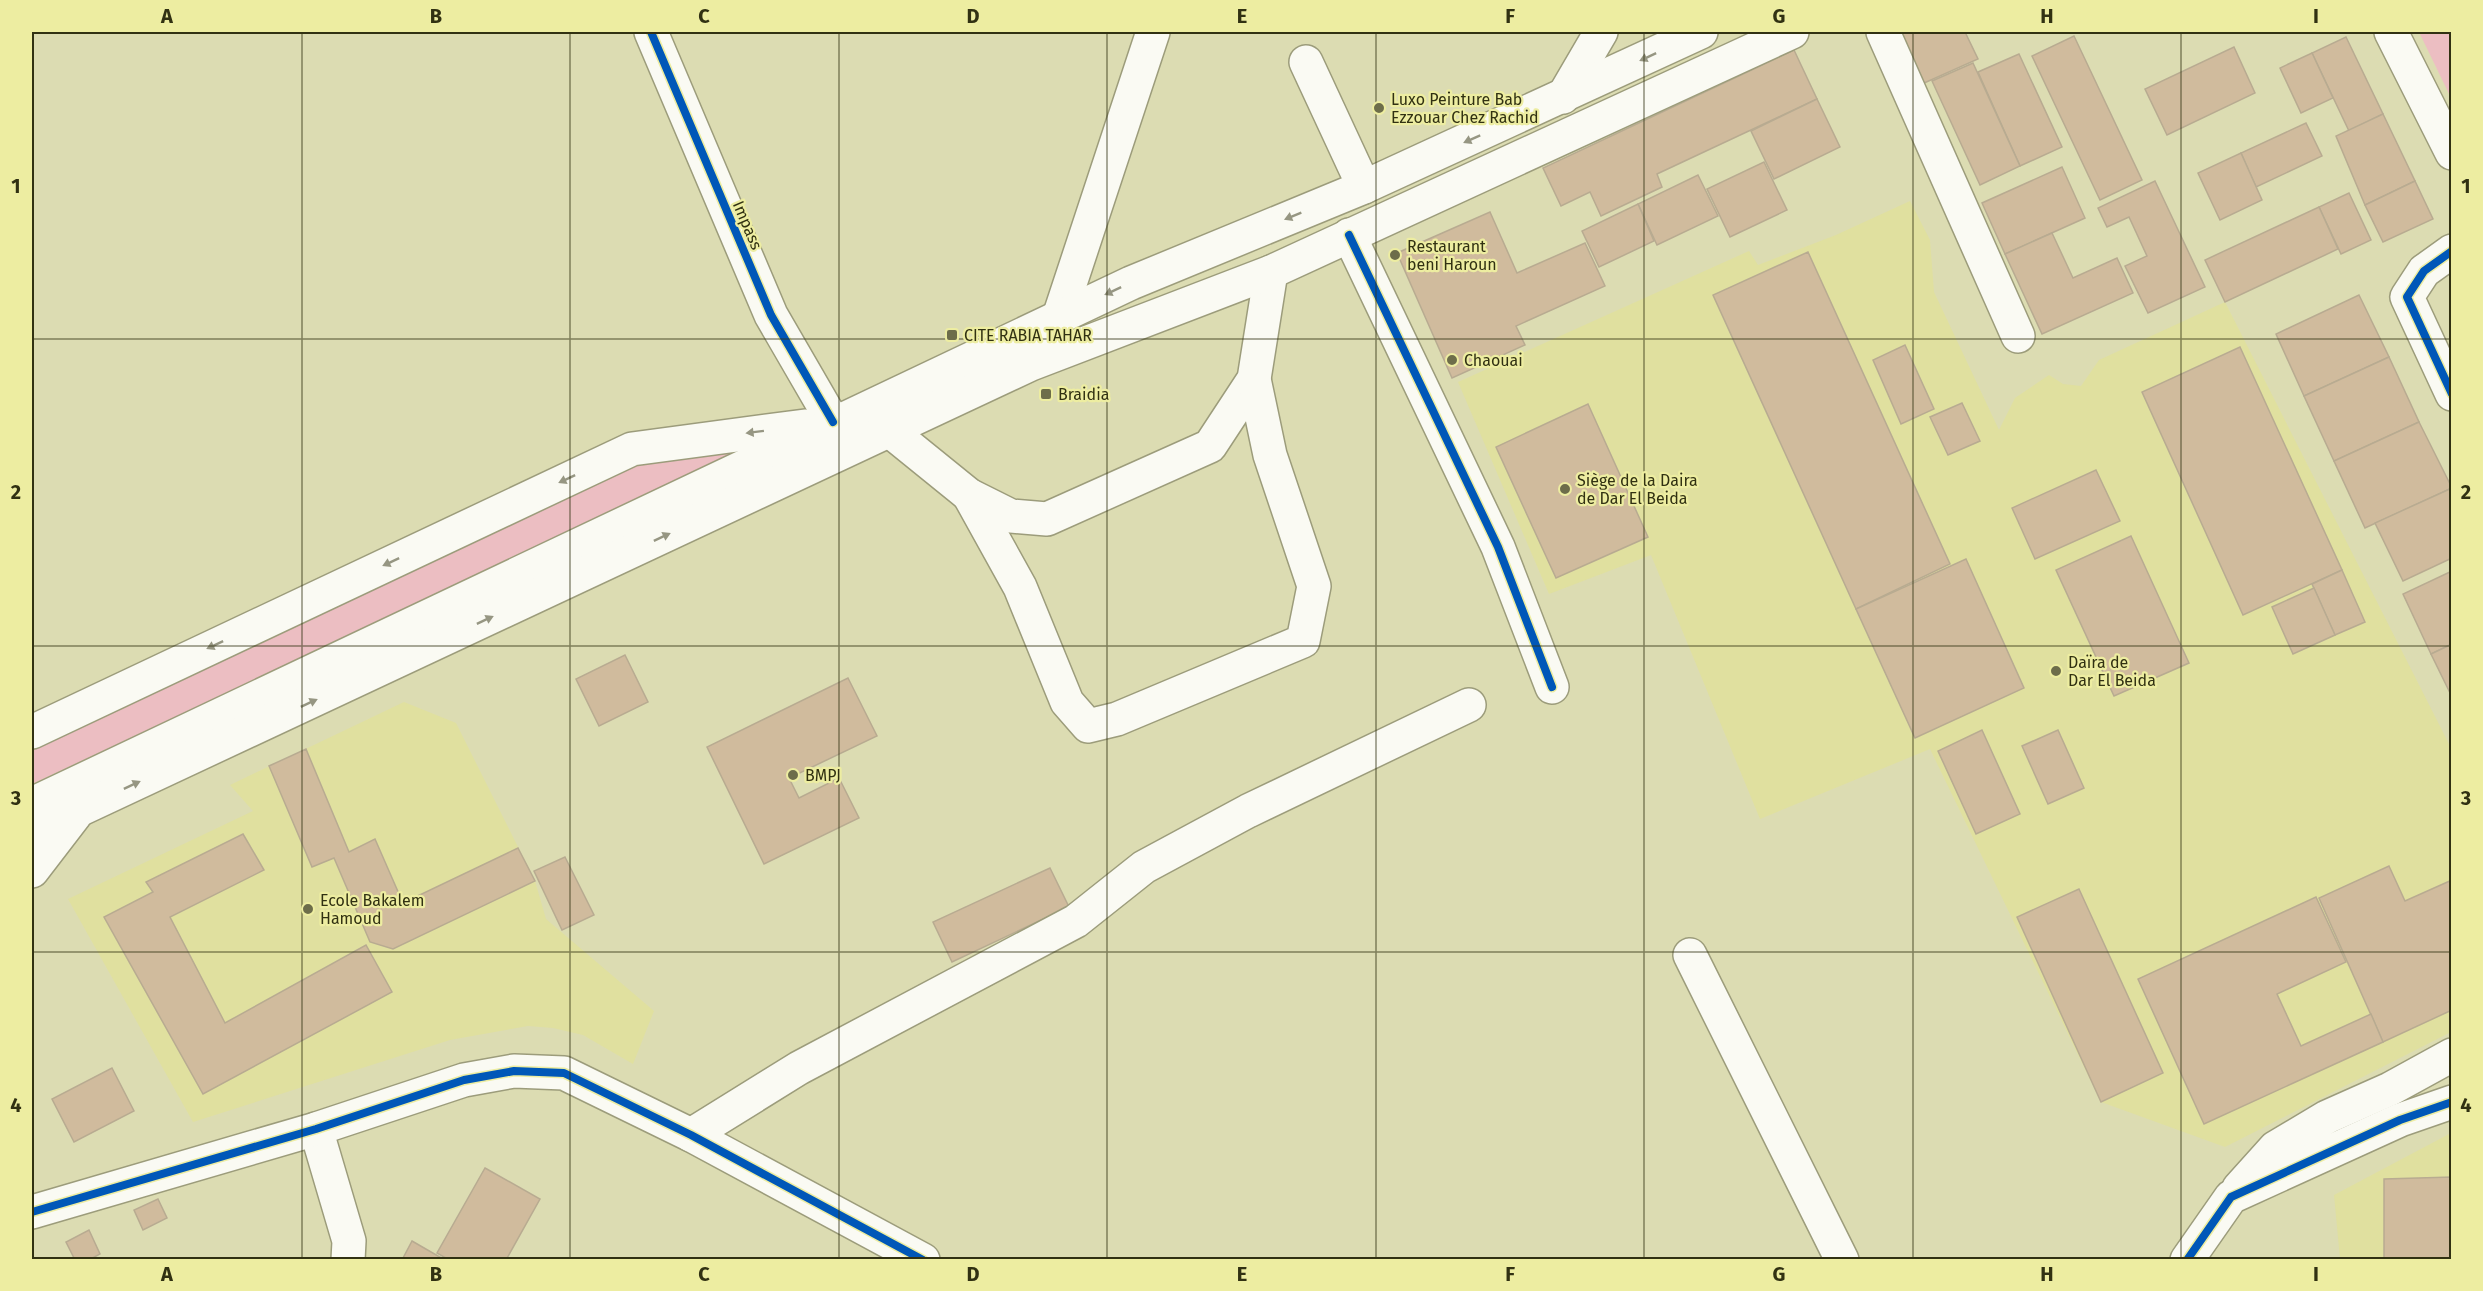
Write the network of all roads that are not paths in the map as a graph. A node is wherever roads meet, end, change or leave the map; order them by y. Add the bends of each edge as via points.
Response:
1 (651, 32) edge
2 (1153, 32) edge
3 (1601, 32) edge
4 (1701, 32) edge
5 (1792, 32) edge
6 (1882, 32) edge
7 (2391, 32) edge
8 (1306, 62) dead end
9 (1563, 97) junction
10 (2451, 153) edge
11 (1364, 187) junction
12 (1349, 235) junction
13 (2451, 251) edge
14 (1271, 272) junction
15 (1059, 317) junction
16 (2018, 336) dead end
17 (1254, 379) junction
18 (2451, 394) edge
19 (833, 422) junction
20 (890, 431) junction
21 (969, 495) junction
22 (1552, 687) dead end
23 (1469, 705) dead end
24 (32, 732) edge
25 (32, 804) edge
26 (79, 810) junction
27 (32, 832) edge
28 (32, 871) edge
29 (1690, 955) dead end
30 (2451, 1055) edge
31 (2451, 1102) edge
32 (316, 1129) junction
33 (691, 1135) junction
34 (2231, 1197) junction
35 (32, 1212) edge
36 (348, 1260) edge
37 (923, 1260) edge
38 (1842, 1260) edge
39 (2187, 1260) edge

1 - 19 main road, Impass via 771,315
2 - 15 main road
3 - 9 main road
4 -> 9 main road
5 - 12 main road
6 - 16 main road
7 - 10 main road
8 - 11 main road
9 -> 11 main road
11 -> 15 main road via 1131,283
12 - 14 main road
12 - 22 main road via 1498,547
13 - 18 main road via 2424,271 2407,297
14 - 17 main road
14 - 20 main road via 1031,363
15 - 19 main road
17 - 21 main road via 1210,446 1047,519 1011,516
17 - 21 main road via 1270,455 1314,586 1302,641 1117,719 1088,726 1066,702 1020,587
19 -> 24 main road via 632,449
19 - 25 main road
20 - 21 main road
26 -> 20 main road
23 - 33 main road via 1248,811 1144,867 1076,921 799,1068
26 - 27 main road
26 - 28 main road
29 - 38 main road
30 - 34 main road via 2390,1089 2327,1117 2275,1148
31 - 34 main road via 2400,1120
32 - 33 main road via 464,1080 514,1071 564,1073
32 - 35 main road
32 - 36 main road via 349,1242
33 - 37 main road
34 - 39 main road

